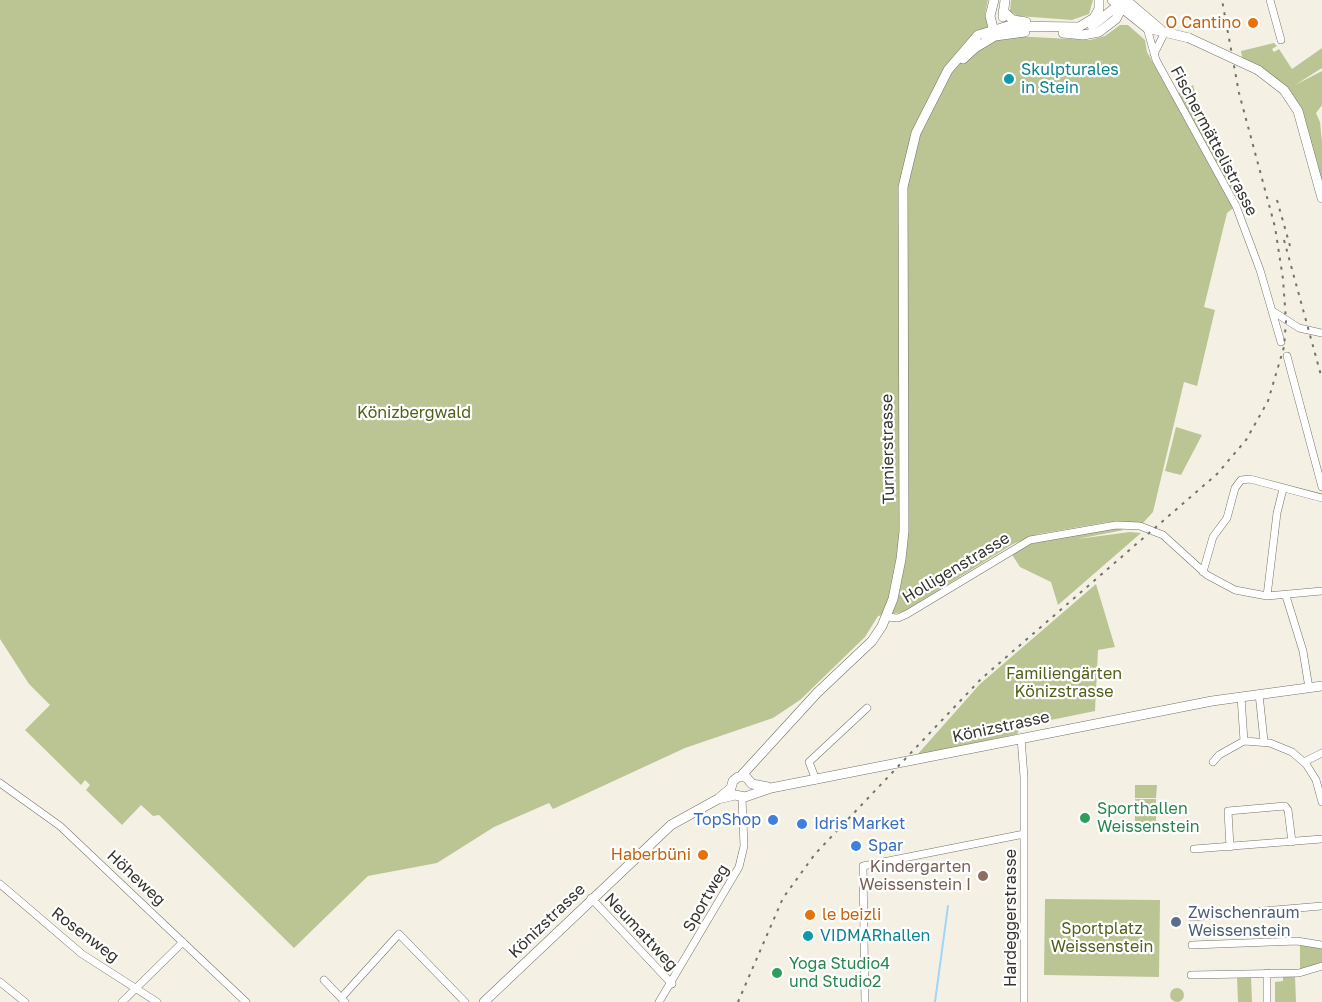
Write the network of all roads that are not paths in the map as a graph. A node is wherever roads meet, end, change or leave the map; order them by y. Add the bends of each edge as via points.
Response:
1 (994, 0) edge
2 (1005, 0) edge
3 (1099, 0) edge
4 (1270, 0) edge
5 (1121, 2) edge
6 (1003, 11) junction
7 (1045, 27) junction
8 (1073, 28) junction
9 (1147, 28) junction
10 (998, 32) junction
11 (1165, 32) junction
12 (1281, 40) dead end
13 (1154, 54) junction
14 (1322, 198) edge
15 (1273, 310) junction
16 (1322, 333) edge
17 (1281, 342) dead end
18 (1287, 356) dead end
19 (1322, 487) edge
20 (1283, 489) junction
21 (1322, 498) edge
22 (1203, 572) junction
23 (1322, 591) edge
24 (1268, 596) junction
25 (1286, 596) junction
26 (886, 617) junction
27 (1322, 686) edge
28 (1310, 688) junction
29 (1259, 694) junction
30 (1241, 697) junction
31 (867, 708) dead end
32 (1022, 738) junction
33 (1244, 741) junction
34 (1264, 741) junction
35 (1322, 753) edge
36 (1212, 762) dead end
37 (1304, 762) junction
38 (816, 780) junction
39 (0, 783) edge
40 (743, 788) junction
41 (1322, 802) edge
42 (1024, 834) junction
43 (1322, 839) edge
44 (1292, 842) junction
45 (1230, 847) junction
46 (1194, 849) dead end
47 (0, 884) edge
48 (591, 898) junction
49 (1322, 906) edge
50 (1192, 917) dead end
51 (183, 942) junction
52 (1192, 945) dead end
53 (1322, 945) edge
54 (1322, 966) edge
55 (1267, 973) junction
56 (1191, 975) dead end
57 (324, 980) dead end
58 (0, 982) edge
59 (672, 984) junction
60 (138, 990) junction
61 (343, 1000) edge
62 (490, 1000) edge
63 (25, 1002) edge
64 (122, 1002) edge
65 (157, 1002) edge
66 (246, 1002) edge
67 (465, 1002) edge
68 (659, 1002) edge
69 (865, 1002) edge
70 (1024, 1002) edge
71 (1267, 1002) edge

1 - 10 main road via 990,16
2 - 6 main road
3 - 8 main road via 1094,18
4 - 12 street
5 - 8 main road via 1095,25
5 - 9 main road
5 - 10 main road, Turnierstrasse via 1113,21 1092,34
5 - 11 main road
6 - 7 main road via 1013,20
6 - 10 main road
7 - 8 main road
7 - 10 main road
9 - 11 main road
9 - 13 street, Fischermättelistrasse
10 - 26 main road, Turnierstrasse via 975,38 958,56 910,150 903,187 904,531 899,576
11 - 13 street, Fischermättelistrasse
11 - 14 main road, bridge via 1189,38 1258,70 1284,90 1298,111
13 - 15 street, Fischermättelistrasse via 1236,206
15 - 16 street via 1299,328
15 - 17 street, Fischermättelistrasse
18 - 19 street
20 - 21 street
20 - 22 street via 1250,479 1237,483 1227,518 1212,537
20 - 24 street
22 - 24 street, Holligenstrasse via 1235,590
22 - 26 street, Holligenstrasse via 1163,536 1140,526 1108,526 1030,540 907,614
23 - 25 street, Holligenstrasse
24 - 25 street, Holligenstrasse
25 - 28 street
26 - 40 main road, Turnierstrasse via 872,641 817,693 756,760
27 - 28 main road, Könizstrasse
28 - 29 main road, Könizstrasse
29 - 30 main road, Könizstrasse
29 - 34 street
30 - 32 main road, Könizstrasse
30 - 33 street
31 - 38 street via 809,762
32 - 38 main road, Könizstrasse
32 - 42 street, Hardeggerstrasse
33 - 34 street
33 - 36 street
34 - 37 street via 1287,749
35 - 37 street
37 - 41 street via 1316,780
38 - 40 main road, Könizstrasse via 771,788
39 - 51 street, Höheweg via 60,826
40 - 48 main road, Könizstrasse via 671,825
40 - 59 street, Sportweg via 744,846 739,867
42 - 69 street, Hardeggerstrasse via 863,866
42 - 70 street, Hardeggerstrasse
43 - 44 street
44 - 45 street
44 - 45 street via 1285,806 1228,810
45 - 46 street
47 - 60 street, Rosenweg via 82,954
48 - 59 street, Neumattweg
48 - 62 main road, Könizstrasse
49 - 50 street
51 - 60 street
51 - 66 street, Höheweg
52 - 53 street via 1297,941
54 - 55 street via 1299,973
55 - 56 street
55 - 71 street
57 - 61 street
58 - 63 street
59 - 68 street, Sportweg
60 - 64 street
60 - 65 street, Rosenweg
61 - 67 street via 399,934

